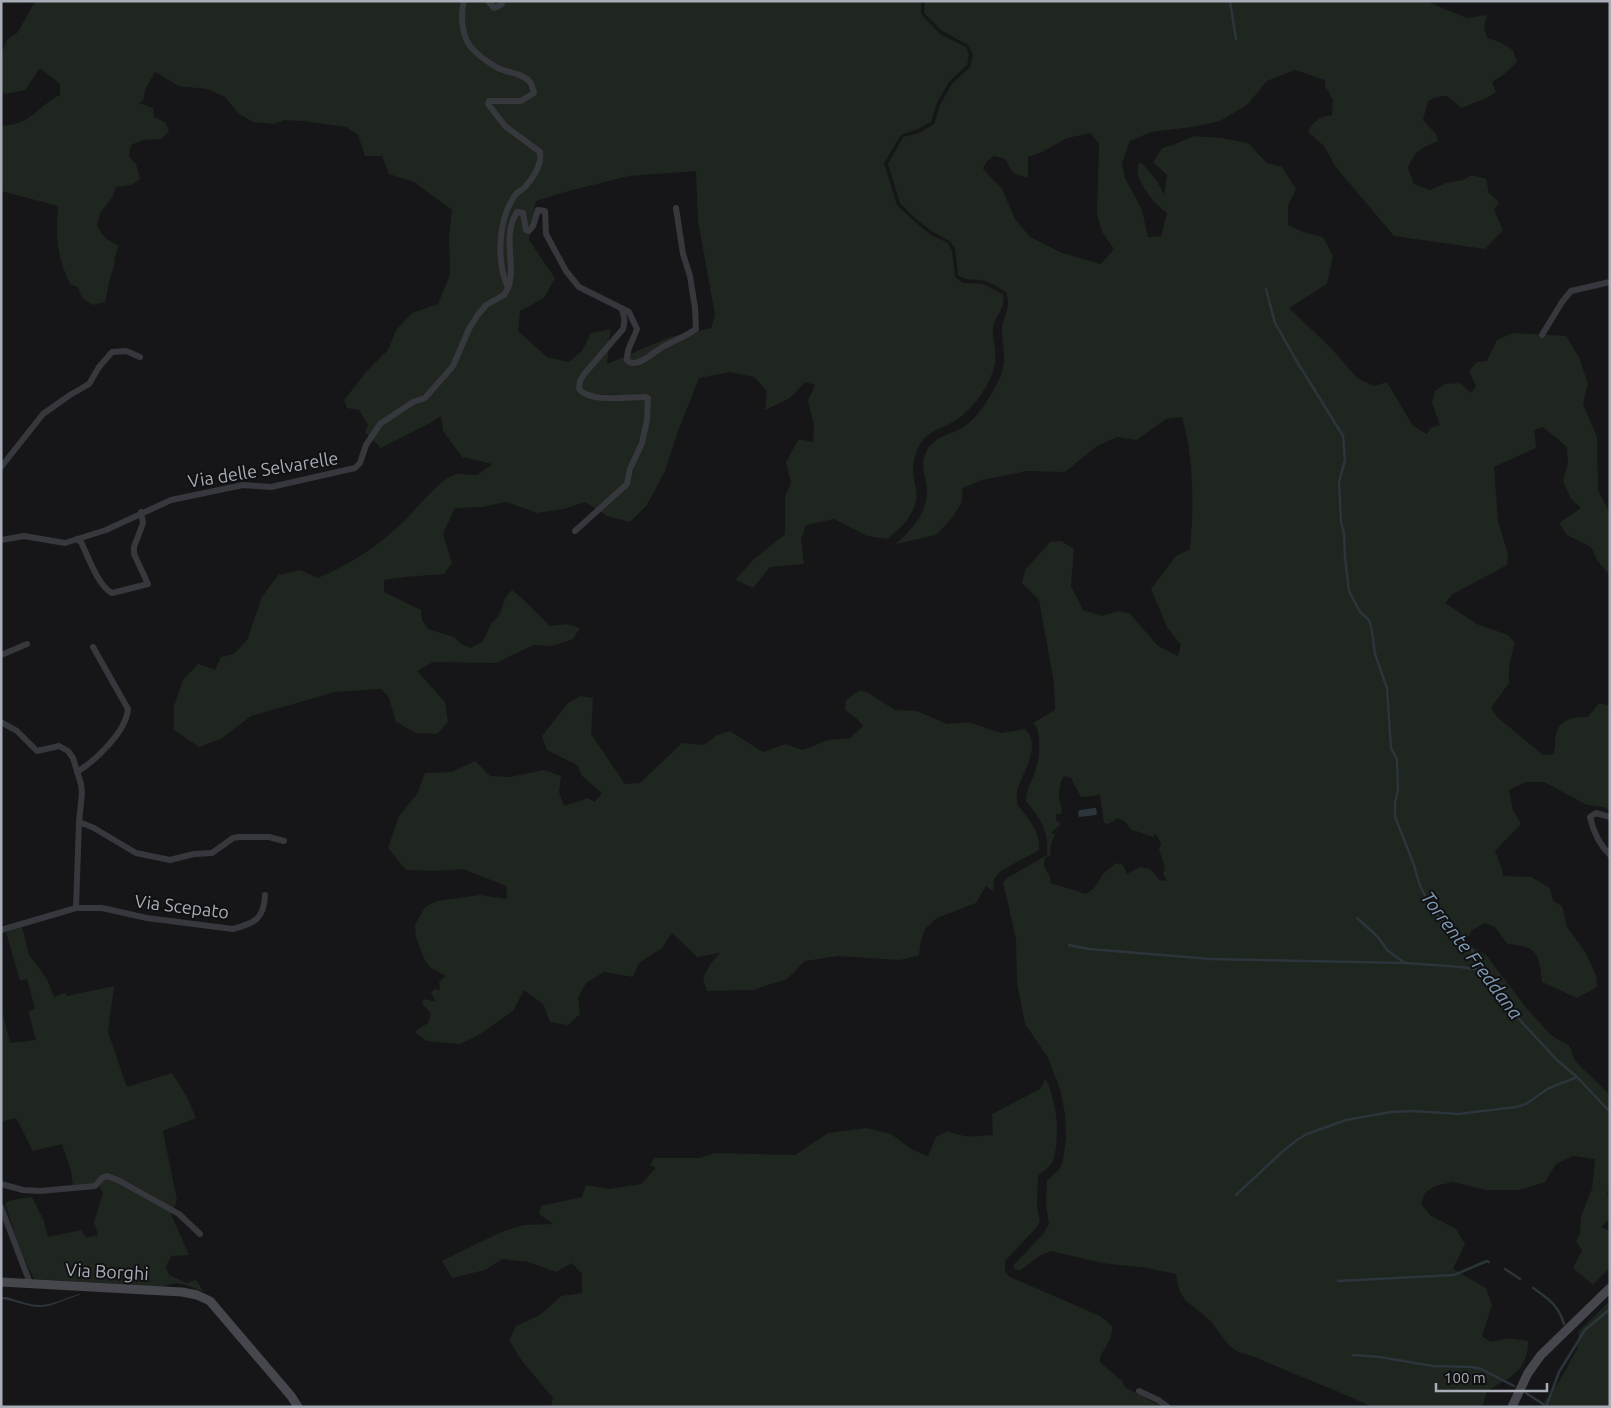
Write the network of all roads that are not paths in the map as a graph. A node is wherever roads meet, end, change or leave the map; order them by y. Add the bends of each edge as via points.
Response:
1 (464, 1) edge
2 (488, 1) edge
3 (503, 1) edge
4 (676, 208) dead end
5 (1610, 282) edge
6 (508, 288) junction
7 (621, 308) junction
8 (1542, 335) dead end
9 (140, 357) dead end
10 (1, 467) edge
11 (141, 512) junction
12 (575, 531) dead end
13 (78, 539) junction
14 (1, 540) edge
15 (27, 644) dead end
16 (93, 647) dead end
17 (1, 656) edge
18 (1, 722) edge
19 (77, 772) junction
20 (1610, 818) edge
21 (79, 822) junction
22 (284, 841) dead end
23 (1610, 855) edge
24 (265, 895) dead end
25 (76, 908) junction
26 (1, 930) edge
27 (1, 1184) edge
28 (1, 1207) edge
29 (200, 1234) dead end
30 (1, 1282) edge
31 (30, 1283) junction
32 (1610, 1288) edge
33 (1139, 1391) dead end
34 (298, 1407) edge
35 (1168, 1407) edge
36 (1512, 1407) edge

1 - 6 street via 461,9 470,46 500,68 530,82 534,93 521,101 490,101 488,104 505,126 540,152 541,162 505,216 500,245
2 - 3 street via 494,8
4 - 7 street via 690,276 696,330 643,360 630,363 626,355 637,329 629,312
5 - 8 street via 1571,290
6 - 7 street via 511,282 509,242 514,216 517,212 523,213 525,227 529,231 538,210 543,210 549,242 579,288
6 - 11 street, Via delle Selvarelle via 504,295 486,305 477,316 453,366 425,398 413,402 380,424 355,468 271,487 243,485 171,500
7 - 12 street via 625,322 623,329 585,373 579,389 583,394 602,398 644,396 649,400 647,420 627,484
9 - 10 street via 126,351 112,352 89,384 43,414
11 - 13 street, Via delle Selvarelle via 106,530
11 - 13 street via 142,523 134,554 148,584 112,593 108,591
13 - 14 street, Via delle Selvarelle via 65,543 24,536
15 - 17 street
16 - 19 street via 128,708 127,718 111,742
18 - 19 street via 17,731 37,751 59,746 68,751
19 - 21 street via 82,794
20 - 23 street via 1596,813 1590,817 1604,849
21 - 22 street via 136,853 170,860 212,852 232,838 270,837
21 - 25 street
24 - 25 street, Via Scepato via 265,909 261,916 233,929 148,918 102,908
25 - 26 street
27 - 29 street via 40,1191 95,1186 107,1176 179,1214
28 - 31 street
30 - 31 main road, Via Borghi
31 - 34 main road, Via Borghi via 182,1292 210,1301
32 - 36 main road via 1541,1355 1528,1373
33 - 35 street

